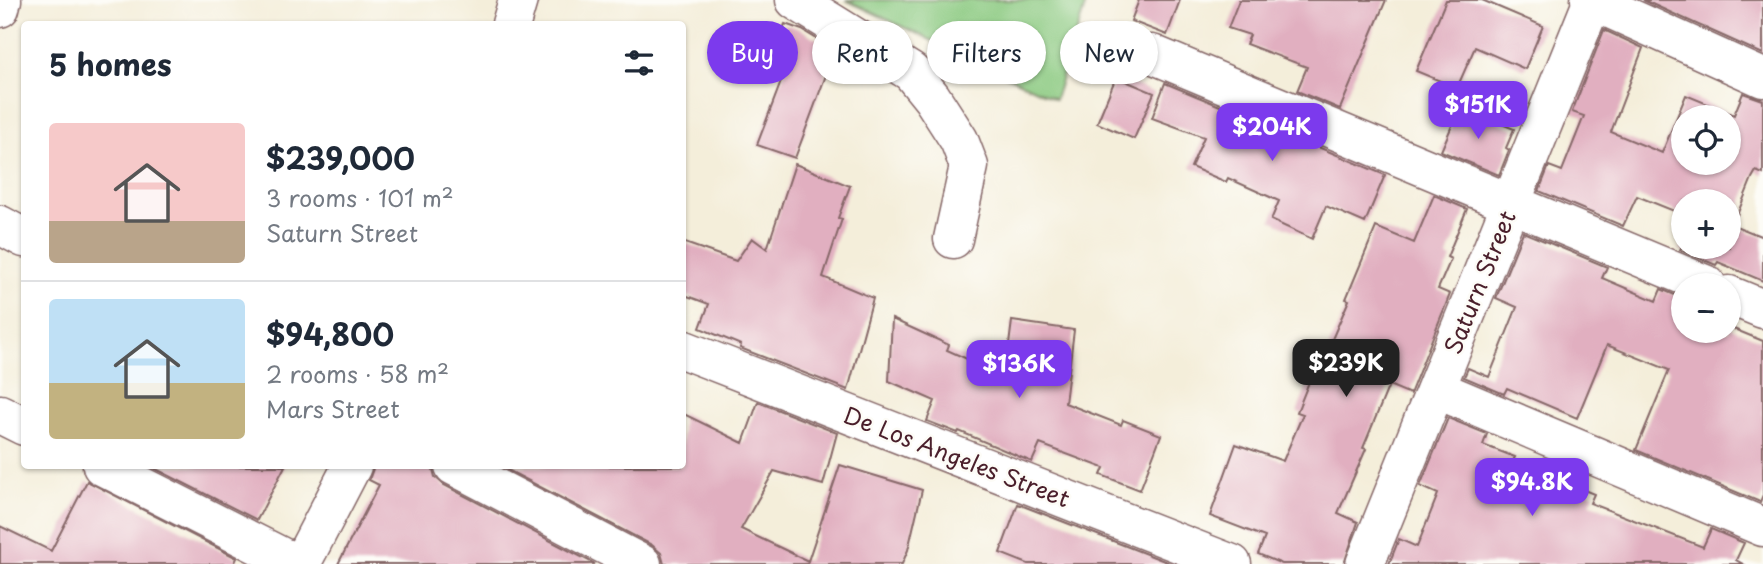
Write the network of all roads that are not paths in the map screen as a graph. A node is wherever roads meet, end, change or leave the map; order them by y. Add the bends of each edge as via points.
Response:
1 (2, 0) edge
2 (518, 0) edge
3 (794, 0) edge
4 (1592, 0) edge
5 (0, 8) edge
6 (512, 21) edge
7 (1158, 57) edge
8 (1763, 78) edge
9 (1511, 204) junction
10 (0, 225) edge
11 (21, 236) edge
12 (953, 239) dead end
13 (1678, 273) edge
14 (1741, 300) edge
15 (1763, 309) edge
16 (686, 351) edge
17 (1436, 389) junction
18 (0, 414) edge
19 (21, 424) edge
20 (108, 469) edge
21 (350, 469) edge
22 (460, 469) edge
23 (1763, 527) edge
24 (298, 564) edge
25 (642, 564) edge
26 (1232, 564) edge
27 (1366, 564) edge

1 - 5 street
2 - 6 street
3 - 12 street via 911,72 932,98 959,140 969,166
4 - 8 street
4 - 9 street, Saturn Street
7 - 9 street
9 - 13 street
9 - 17 street, Saturn Street
10 - 11 street
14 - 15 street
16 - 26 street, De Los Angeles Street
17 - 23 street
17 - 27 street, Saturn Street
18 - 19 street
20 - 24 street
21 - 24 street
22 - 25 street

